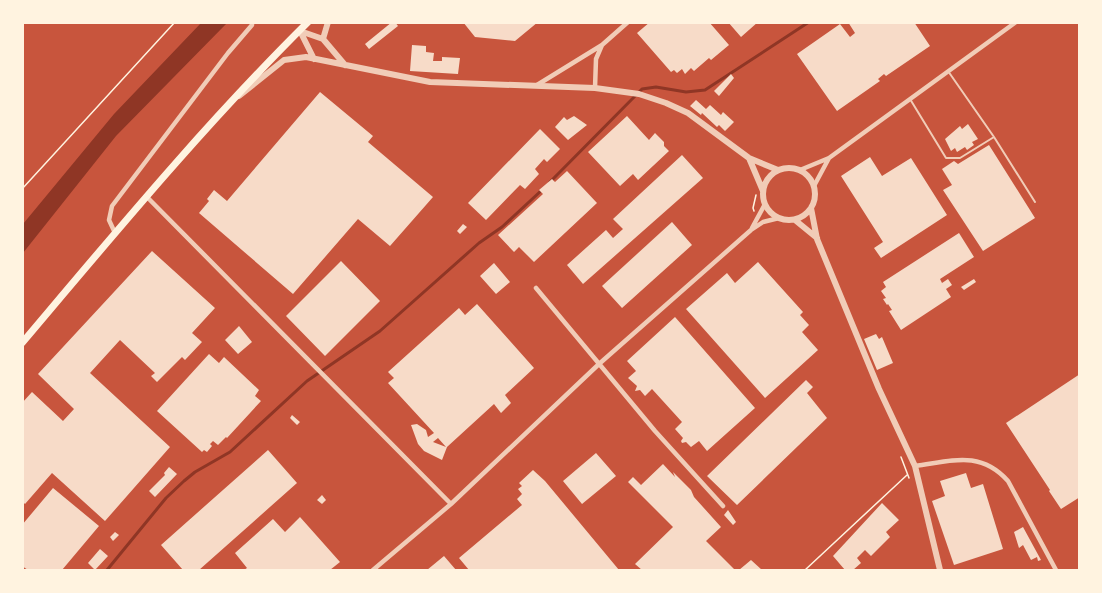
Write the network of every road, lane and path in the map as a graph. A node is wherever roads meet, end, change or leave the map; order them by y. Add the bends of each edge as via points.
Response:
1 (175, 22) edge
2 (252, 22) edge
3 (308, 22) edge
4 (328, 22) edge
5 (628, 22) edge
6 (1016, 22) edge
7 (300, 31) junction
8 (323, 39) junction
9 (602, 45) junction
10 (314, 59) junction
11 (345, 65) junction
12 (948, 71) junction
13 (537, 85) junction
14 (595, 88) junction
15 (910, 99) junction
16 (234, 100) junction
17 (994, 137) junction
18 (749, 158) junction
19 (829, 158) junction
20 (778, 170) junction
21 (800, 170) junction
22 (755, 186) dead end
23 (814, 186) junction
24 (22, 189) edge
25 (763, 191) junction
26 (146, 196) junction
27 (1035, 202) dead end
28 (765, 204) junction
29 (811, 208) junction
30 (758, 216) junction
31 (779, 218) junction
32 (795, 220) junction
33 (751, 231) junction
34 (115, 233) junction
35 (817, 238) junction
36 (536, 288) dead end
37 (22, 343) edge
38 (599, 364) junction
39 (900, 454) dead end
40 (915, 466) junction
41 (908, 475) junction
42 (911, 486) dead end
43 (451, 504) junction
44 (723, 506) dead end
45 (373, 570) edge
46 (805, 570) edge
47 (940, 570) edge
48 (1056, 570) edge

1 - 24 path
2 - 34 street via 112,206 109,220
3 - 7 main road
4 - 8 street
5 - 9 street
6 - 12 street
7 - 8 street
7 - 10 street
7 - 16 main road
8 - 11 street
9 - 13 street
9 - 14 street via 596,59
10 - 11 street
10 - 16 street via 284,60
11 - 13 street via 430,82
12 - 15 street
12 - 17 lane
13 - 14 street
14 - 18 street via 639,94 666,103 688,113
15 - 17 lane via 946,158 960,158
15 - 19 street
16 - 26 main road
17 - 27 lane
18 - 20 street
18 - 25 street
19 - 21 street
19 - 23 street
20 - 21 street
20 - 25 street via 770,175
21 - 23 street
22 - 30 path via 753,208
23 - 29 street
25 - 28 street
26 - 34 main road
26 - 43 street
28 - 30 street
28 - 31 street
29 - 32 street
29 - 35 street
30 - 33 street
31 - 32 street
31 - 33 street via 763,222
32 - 35 street
33 - 38 street
34 - 37 main road
35 - 40 street
36 - 38 street
38 - 43 street
38 - 44 street
39 - 41 path
40 - 47 street
40 - 48 street via 969,460 996,468 1008,481
41 - 42 path
41 - 46 path
43 - 45 street

